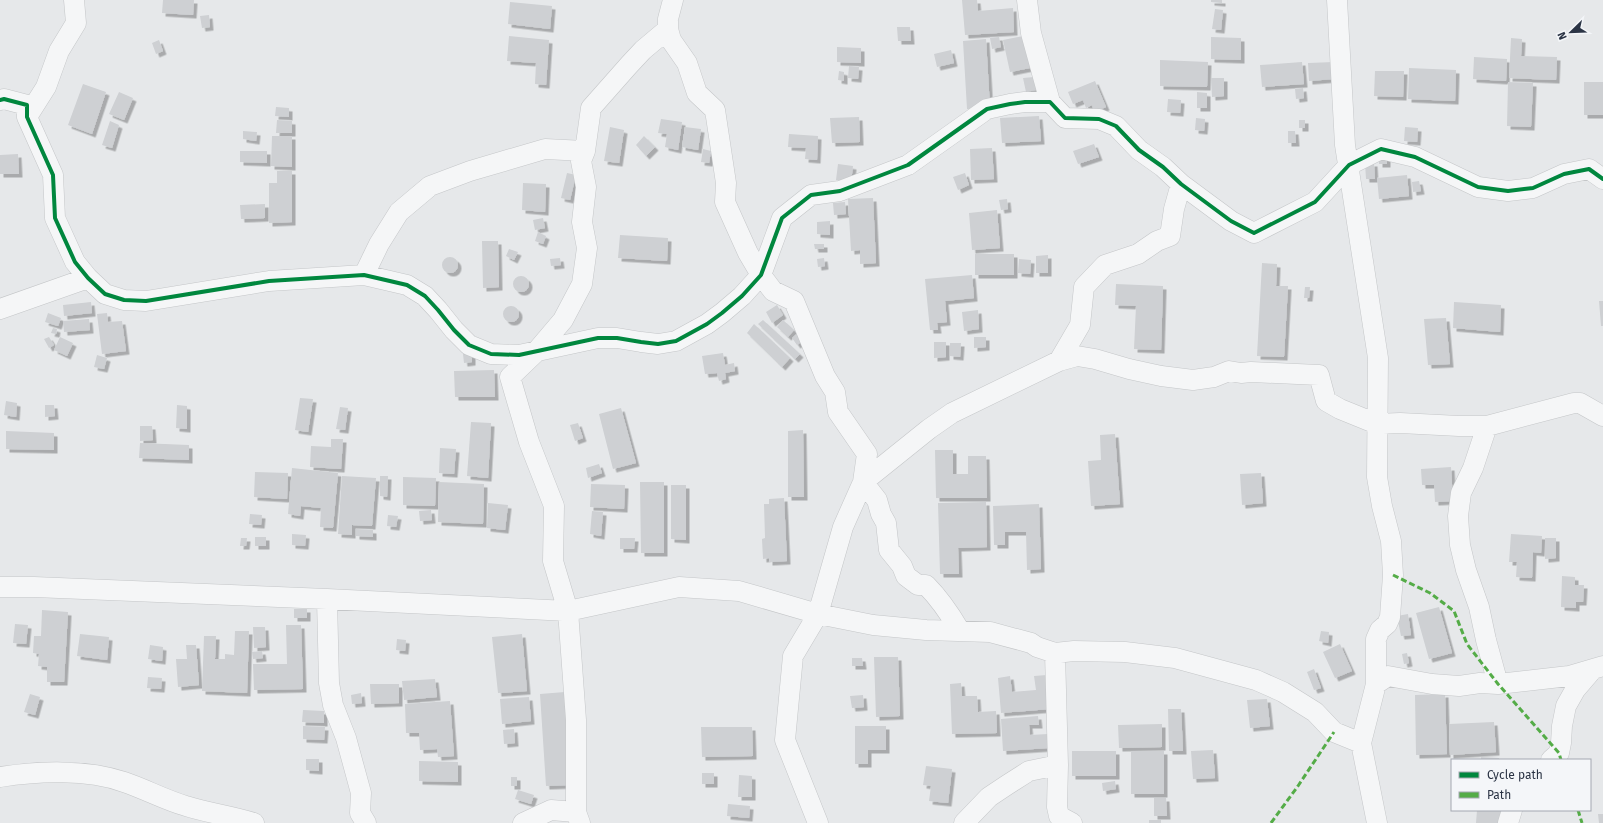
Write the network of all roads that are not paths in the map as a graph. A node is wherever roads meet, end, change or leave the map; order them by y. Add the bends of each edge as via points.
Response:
1 (74, 0) edge
2 (673, 0) edge
3 (1027, 0) edge
4 (1337, 0) edge
5 (668, 29) junction
6 (0, 100) edge
7 (1050, 102) junction
8 (27, 117) junction
9 (585, 151) junction
10 (1349, 165) junction
11 (1603, 179) edge
12 (1181, 184) junction
13 (364, 275) junction
14 (761, 275) junction
15 (88, 278) junction
16 (0, 309) edge
17 (535, 353) junction
18 (1059, 361) junction
19 (1603, 416) edge
20 (1378, 424) junction
21 (1487, 426) junction
22 (863, 482) junction
23 (0, 587) edge
24 (327, 599) junction
25 (568, 611) junction
26 (818, 614) junction
27 (960, 631) junction
28 (1055, 653) junction
29 (1598, 668) edge
30 (1376, 684) junction
31 (1498, 684) junction
32 (1361, 744) junction
33 (1552, 759) edge
34 (1058, 765) junction
35 (0, 777) edge
36 (1512, 811) edge
37 (578, 817) edge
38 (254, 823) edge
39 (366, 823) edge
40 (523, 823) edge
41 (818, 823) edge
42 (964, 823) edge
43 (1072, 823) edge
44 (1377, 823) edge
45 (1508, 823) edge

1 - 8 street via 76,23 59,51 46,87
2 - 5 street
3 - 7 street via 1032,33
4 - 10 street via 1345,145
5 - 9 street via 634,60 591,108
5 - 14 street via 671,40 687,63 697,93 715,110 726,183 725,202 737,232
6 - 8 street via 27,105
7 - 12 street via 1066,118 1099,119 1116,126 1139,150
7 - 14 street via 1025,102 987,109 908,165 840,191 811,196 782,218
8 - 15 street via 53,175 55,218 75,262
9 - 13 street via 545,149 470,171 430,186 398,212
9 - 17 street via 581,161 586,187 582,222 587,248 582,284 563,320
10 - 11 street via 1381,149 1415,157 1478,188 1508,191 1533,188 1564,174 1589,169
10 - 12 street via 1315,202 1254,233 1231,221
10 - 20 street via 1378,358
12 - 18 street via 1170,236 1157,241 1138,254 1105,265 1084,287 1080,325
13 - 15 street via 269,281 146,301 124,300 104,294
13 - 17 street via 407,285 425,296 469,345 491,354
14 - 17 street via 722,313 676,340 658,344 598,338
14 - 22 street via 773,291 794,301 825,376 835,392 838,412 867,454
15 - 16 street
17 - 25 street via 510,377 529,442 554,506 553,561
18 - 20 street via 1077,356 1161,376 1193,380 1214,377 1229,371 1319,375 1326,401
18 - 22 street via 952,414 929,429
19 - 21 street via 1580,403 1574,403
20 - 21 street
20 - 30 street via 1378,477 1391,541 1393,575 1390,617 1376,639
21 - 31 street via 1473,468 1461,493 1458,516 1460,545
22 - 26 street via 843,527
22 - 27 street via 877,500 886,523 889,550 902,566 906,576 918,586 926,585 937,596
23 - 24 street
24 - 25 street
24 - 39 street via 329,683 333,705 346,738 361,793 360,813
25 - 26 street via 679,587 739,591
25 - 37 street via 576,720
26 - 27 street via 873,625
26 - 41 street via 793,656 785,740
27 - 28 street via 996,634
28 - 32 street via 1139,653 1175,658 1256,680 1283,692 1314,712 1334,732
28 - 34 street
29 - 31 street via 1569,676
29 - 33 street via 1576,690 1566,706 1559,753
30 - 31 street via 1388,676 1459,686
30 - 32 street
32 - 44 street
34 - 42 street via 1029,771 989,797
34 - 43 street via 1059,816
35 - 38 street via 57,772 100,776 122,781 187,806
36 - 45 street
37 - 40 street via 551,810

